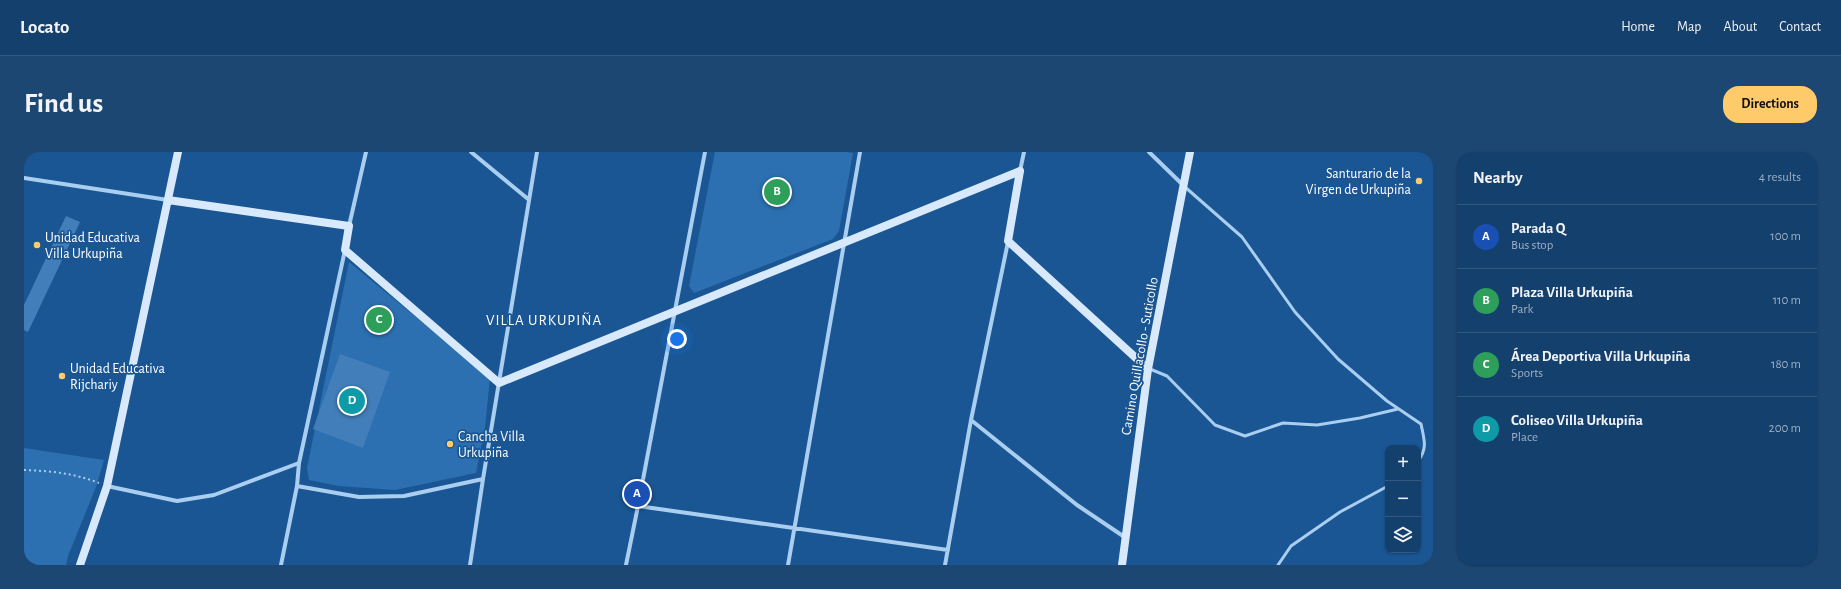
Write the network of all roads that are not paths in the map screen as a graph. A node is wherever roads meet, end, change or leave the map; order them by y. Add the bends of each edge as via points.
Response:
1 (178, 152) edge
2 (366, 152) edge
3 (471, 152) edge
4 (537, 152) edge
5 (705, 152) edge
6 (860, 152) edge
7 (1024, 152) edge
8 (1149, 152) edge
9 (1190, 152) edge
10 (1020, 171) junction
11 (24, 178) edge
12 (1184, 186) junction
13 (528, 199) junction
14 (168, 200) junction
15 (349, 226) junction
16 (1008, 241) junction
17 (842, 244) junction
18 (345, 250) junction
19 (674, 310) junction
20 (1148, 369) junction
21 (499, 383) junction
22 (1398, 409) junction
23 (971, 420) junction
24 (1421, 457) edge
25 (299, 463) junction
26 (483, 479) junction
27 (106, 486) junction
28 (297, 486) junction
29 (1385, 488) edge
30 (638, 506) junction
31 (794, 529) junction
32 (1126, 538) junction
33 (948, 550) junction
34 (80, 565) edge
35 (281, 565) edge
36 (470, 565) edge
37 (626, 565) edge
38 (788, 565) edge
39 (945, 565) edge
40 (1122, 565) edge
41 (1278, 565) edge

1 - 14 street
2 - 15 street
3 - 13 street
4 - 13 street
5 - 19 street
6 - 17 street
7 - 10 street
8 - 12 street
9 - 12 street, Camino Quillacollo - Suticollo
10 - 16 street
10 - 17 street
11 - 14 street
12 - 20 street, Camino Quillacollo - Suticollo
12 - 22 lane via 1242,237 1295,312 1338,359
13 - 21 street
14 - 15 street
14 - 27 street
15 - 18 street
16 - 20 street
16 - 23 street
17 - 19 street
17 - 31 street
18 - 21 street
18 - 25 street
19 - 21 street
19 - 30 street
20 - 22 lane via 1167,376 1215,425 1245,436 1283,423 1317,426
20 - 32 street, Camino Quillacollo - Suticollo
21 - 26 street
22 - 24 lane via 1421,424 1424,453
23 - 32 street via 1077,505
23 - 33 street
25 - 27 street via 214,495 177,501
25 - 28 street
26 - 28 street via 404,496 359,497
26 - 36 street
27 - 34 street
28 - 35 street
29 - 41 lane via 1340,512 1291,546
30 - 31 street
30 - 37 street
31 - 33 street
31 - 38 street
32 - 40 street, Camino Quillacollo - Suticollo
33 - 39 street

